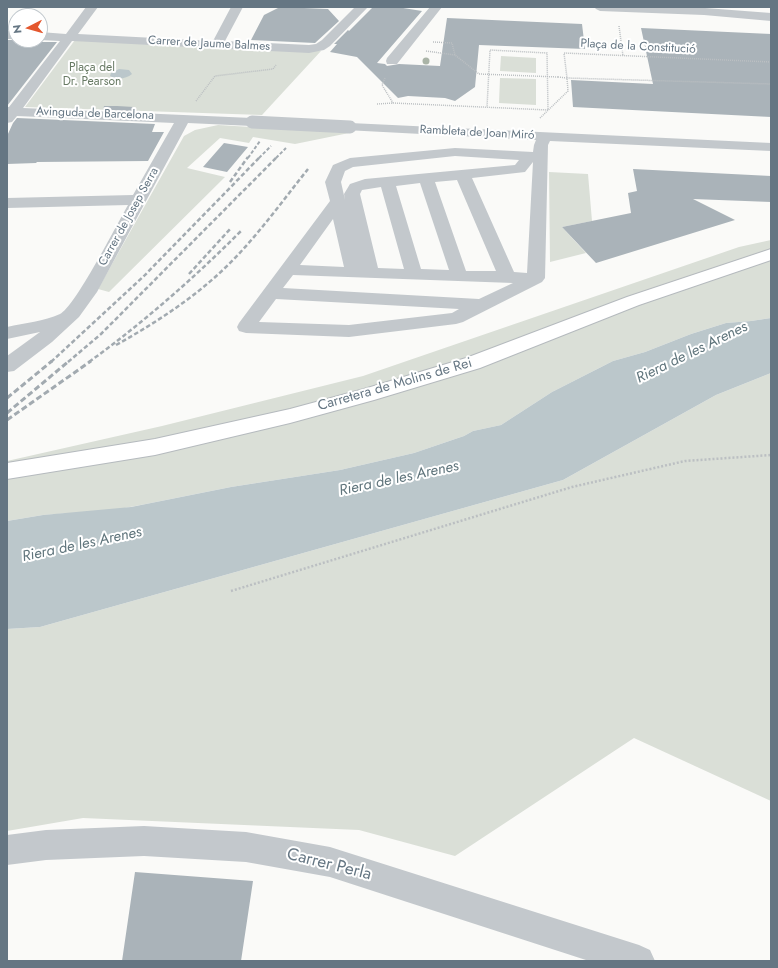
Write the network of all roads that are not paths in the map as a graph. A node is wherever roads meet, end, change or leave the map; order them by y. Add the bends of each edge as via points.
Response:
1 (92, 7) edge
2 (237, 7) edge
3 (362, 7) edge
4 (436, 7) edge
5 (600, 7) edge
6 (616, 8) edge
7 (640, 8) edge
8 (771, 17) edge
9 (48, 36) edge
10 (68, 37) junction
11 (218, 43) junction
12 (392, 61) dead end
13 (9, 113) edge
14 (183, 119) junction
15 (534, 136) junction
16 (771, 147) edge
17 (530, 156) junction
18 (520, 169) junction
19 (462, 174) junction
20 (426, 178) junction
21 (540, 178) junction
22 (387, 182) junction
23 (137, 200) junction
24 (338, 201) junction
25 (7, 204) edge
26 (771, 254) edge
27 (289, 270) junction
28 (362, 272) junction
29 (414, 274) junction
30 (459, 275) junction
31 (507, 277) junction
32 (536, 278) junction
33 (271, 293) junction
34 (481, 305) junction
35 (72, 313) junction
36 (7, 332) edge
37 (7, 366) edge
38 (7, 471) edge
39 (7, 850) edge
40 (639, 961) edge

1 - 10 street
2 - 11 street
3 - 11 street, Carrer de Jaume Balmes via 320,47 309,49
4 - 12 street
5 - 6 street
6 - 7 street
7 - 8 street
9 - 10 street, Carrer de Jaume Balmes
10 - 11 street, Carrer de Jaume Balmes
10 - 13 street
13 - 14 street, Avinguda de Barcelona
14 - 15 street, Rambleta de Joan Miró, bridge
14 - 23 street, Carrer de Josep Serra
15 - 16 street, Rambleta de Joan Miró
15 - 17 street via 535,145
15 - 21 street via 541,145
17 - 18 street
17 - 24 street via 455,152 350,163 338,168 333,182
18 - 19 street
18 - 21 street via 528,169
19 - 20 street
19 - 31 street
20 - 22 street
20 - 30 street
21 - 32 street
22 - 28 street via 356,187 352,194
22 - 29 street
23 - 25 street
23 - 35 street, Carrer de Josep Serra via 88,292
24 - 27 street
24 - 28 street
26 - 38 main road, Carretera de Molins de Rei via 640,298 473,363 367,395 290,416 155,446
27 - 28 street
27 - 33 street
28 - 29 street
29 - 30 street
30 - 31 street
31 - 32 street
32 - 34 street
33 - 34 street
33 - 34 street via 246,327 349,332 456,318
35 - 36 street via 56,323
35 - 37 street via 45,338
39 - 40 street, Carrer Perla via 46,845 144,841 246,847 330,862

